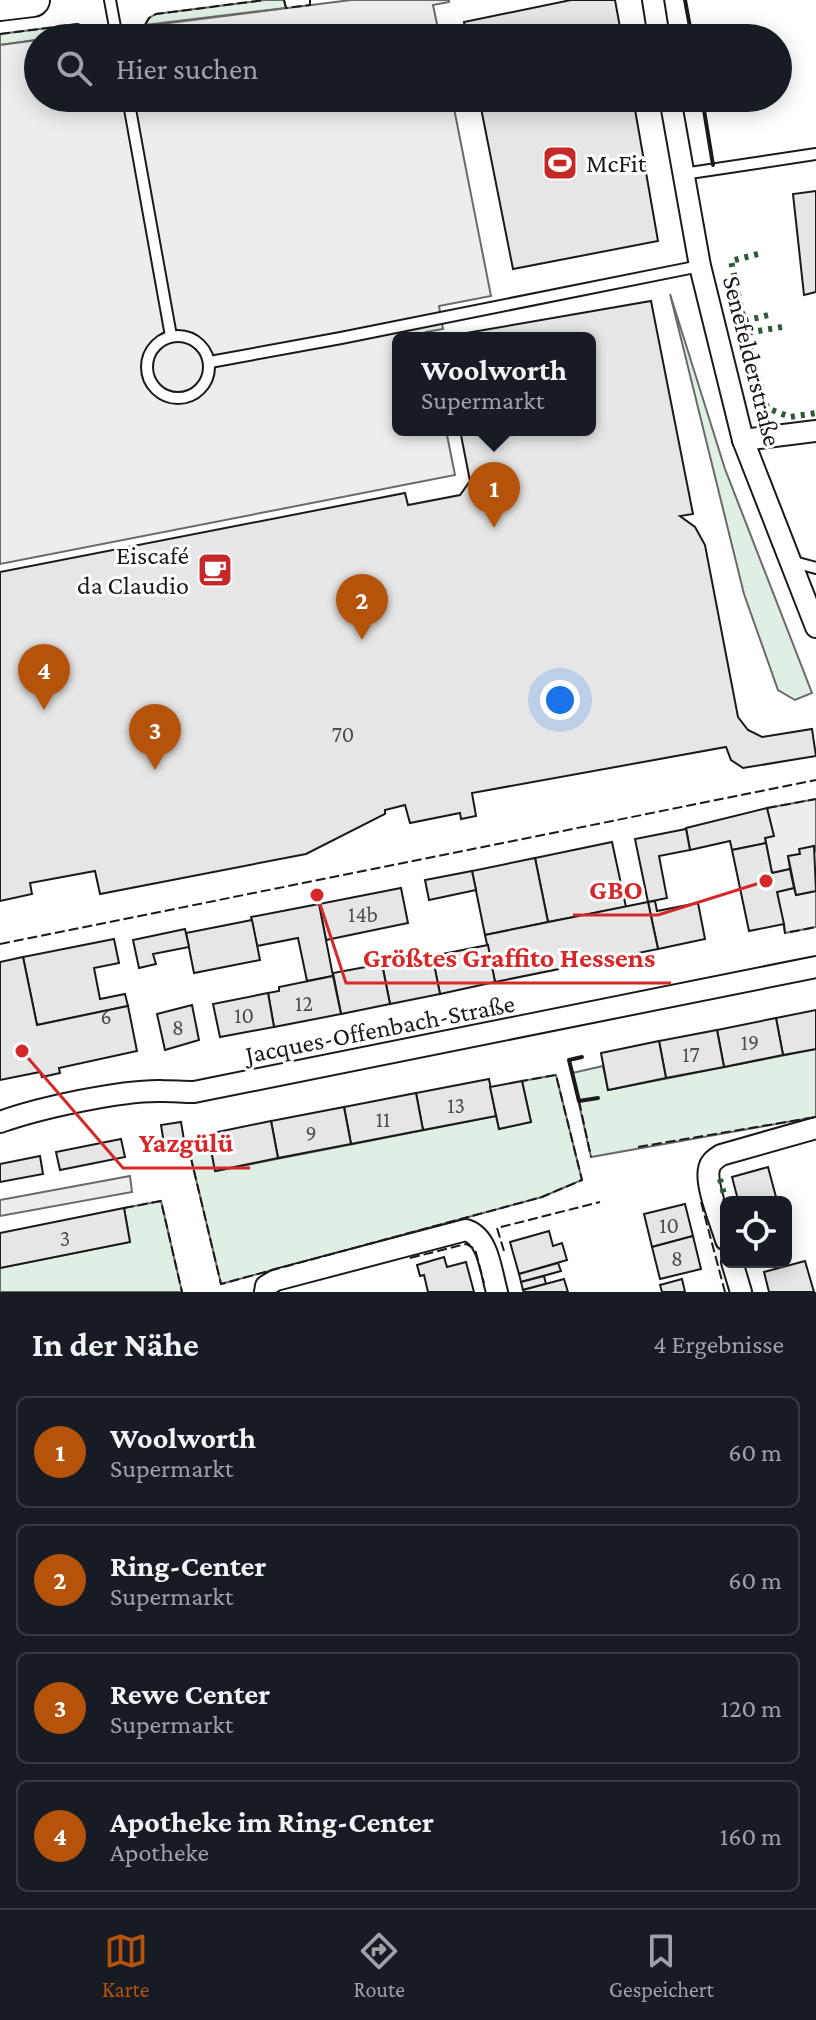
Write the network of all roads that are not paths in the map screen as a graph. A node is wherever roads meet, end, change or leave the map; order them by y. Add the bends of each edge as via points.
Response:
1 (33, 0) edge
2 (110, 0) edge
3 (653, 0) edge
4 (0, 4) edge
5 (114, 24) edge
6 (657, 24) edge
7 (131, 112) edge
8 (672, 112) edge
9 (816, 154) edge
10 (683, 174) junction
11 (700, 266) junction
12 (171, 336) junction
13 (210, 362) junction
14 (816, 431) edge
15 (743, 440) junction
16 (788, 561) junction
17 (816, 568) edge
18 (816, 627) edge
19 (816, 967) edge
20 (0, 1122) edge
21 (816, 1128) edge
22 (720, 1218) edge
23 (734, 1268) edge
24 (265, 1292) edge
25 (497, 1292) edge
26 (741, 1292) edge

1 - 4 main road
2 - 5 lane
3 - 6 street
7 - 12 lane
8 - 10 street, Senefelderstraße
9 - 10 lane
10 - 11 street, Senefelderstraße
11 - 13 lane
11 - 15 street, Senefelderstraße
12 - 13 lane via 200,344
12 - 13 lane via 153,348 146,364 158,392 176,399 196,393 207,380
14 - 15 street
15 - 16 street, Senefelderstraße
16 - 17 lane
16 - 18 street, Senefelderstraße
19 - 20 street, Jacques-Offenbach-Straße via 210,1089 125,1094
21 - 22 street via 713,1160 709,1179
23 - 26 street
24 - 25 street via 276,1280 466,1230 479,1236

